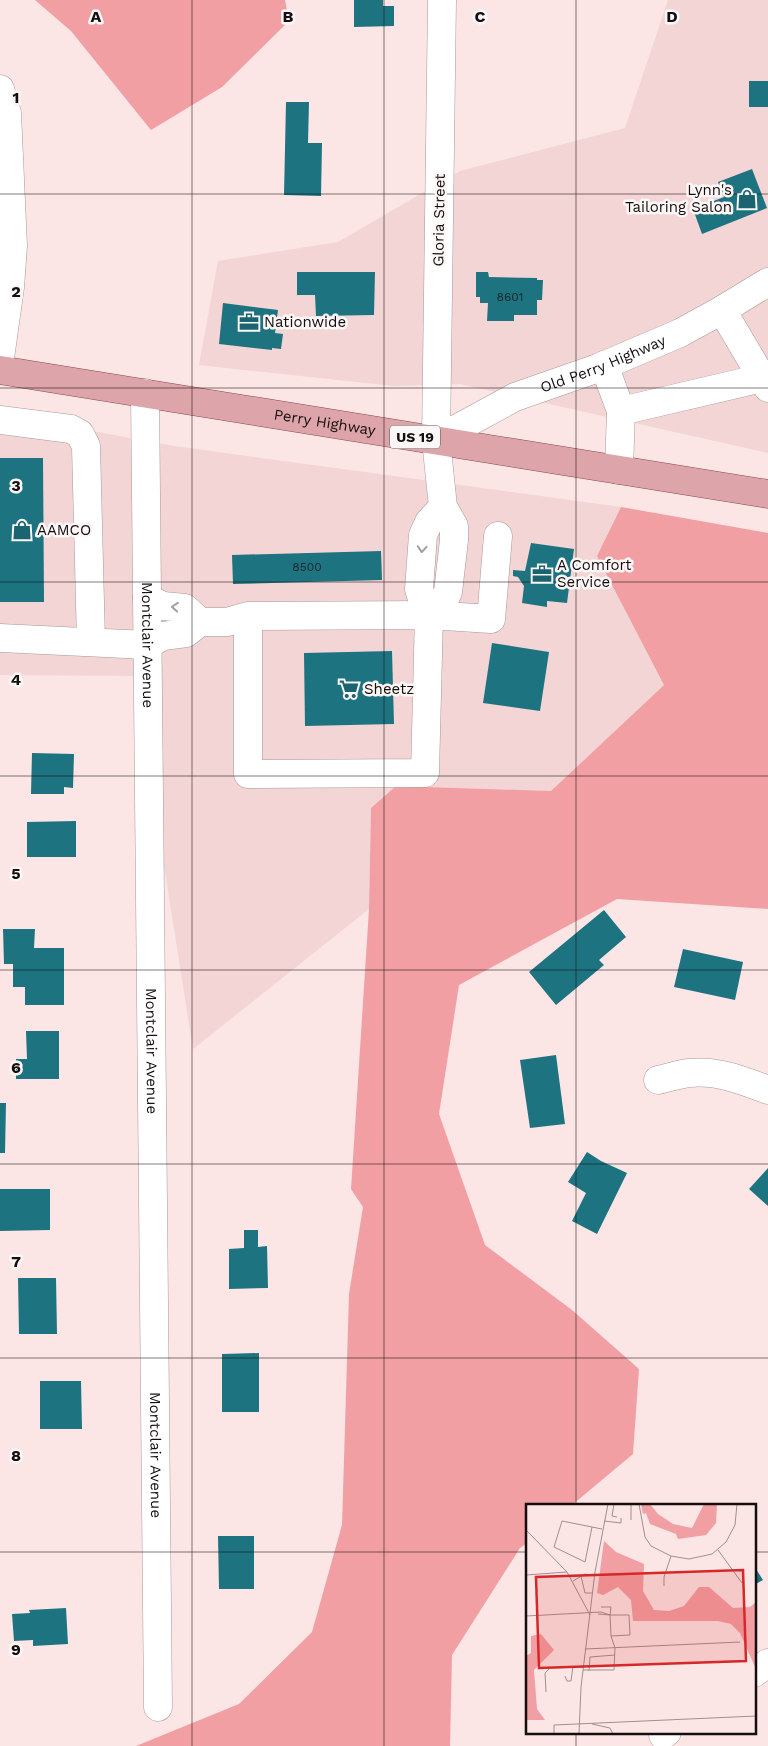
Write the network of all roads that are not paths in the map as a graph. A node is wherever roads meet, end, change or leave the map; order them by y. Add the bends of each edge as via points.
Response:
1 (442, 0) edge
2 (0, 89) edge
3 (6, 238) edge
4 (768, 282) edge
5 (5, 286) edge
6 (722, 310) junction
7 (0, 358) edge
8 (604, 365) junction
9 (0, 370) edge
10 (765, 383) edge
11 (145, 394) junction
12 (622, 411) junction
13 (0, 420) edge
14 (436, 440) junction
15 (618, 470) junction
16 (767, 488) edge
17 (498, 536) dead end
18 (147, 598) junction
19 (429, 614) junction
20 (248, 616) junction
21 (200, 622) junction
22 (0, 638) edge
23 (91, 642) junction
24 (148, 645) junction
25 (658, 1080) dead end
26 (768, 1090) edge
27 (768, 1663) edge
28 (756, 1672) edge
29 (158, 1707) dead end

1 - 14 street, Gloria Street
2 - 3 street via 7,113
3 - 5 street
4 - 6 street, Old Perry Highway
5 - 7 street
6 - 8 street, Old Perry Highway via 680,333
6 - 10 street
8 - 12 street
8 - 14 street, Old Perry Highway via 515,397
9 - 11 main road, Perry Highway / US 19
10 - 12 street
11 - 14 main road, Perry Highway / US 19
11 - 18 street, Montclair Avenue
12 - 15 street
13 - 23 street via 71,429 80,434 86,446
14 - 15 main road, Perry Highway / US 19
14 - 19 street, Gloria Street via 443,508 428,522 423,536 419,589
15 - 16 main road, Perry Highway / US 19
17 - 19 street via 491,619
21 -> 18 street via 186,608 164,606
18 - 24 street, Montclair Avenue
19 - 20 street
19 - 20 street via 425,773 248,774
20 - 21 street via 227,622
21 - 24 street via 186,633 163,636
22 - 23 street
23 - 24 street
24 - 29 street, Montclair Avenue
25 - 26 street via 689,1073 712,1073 732,1076
27 - 28 street

